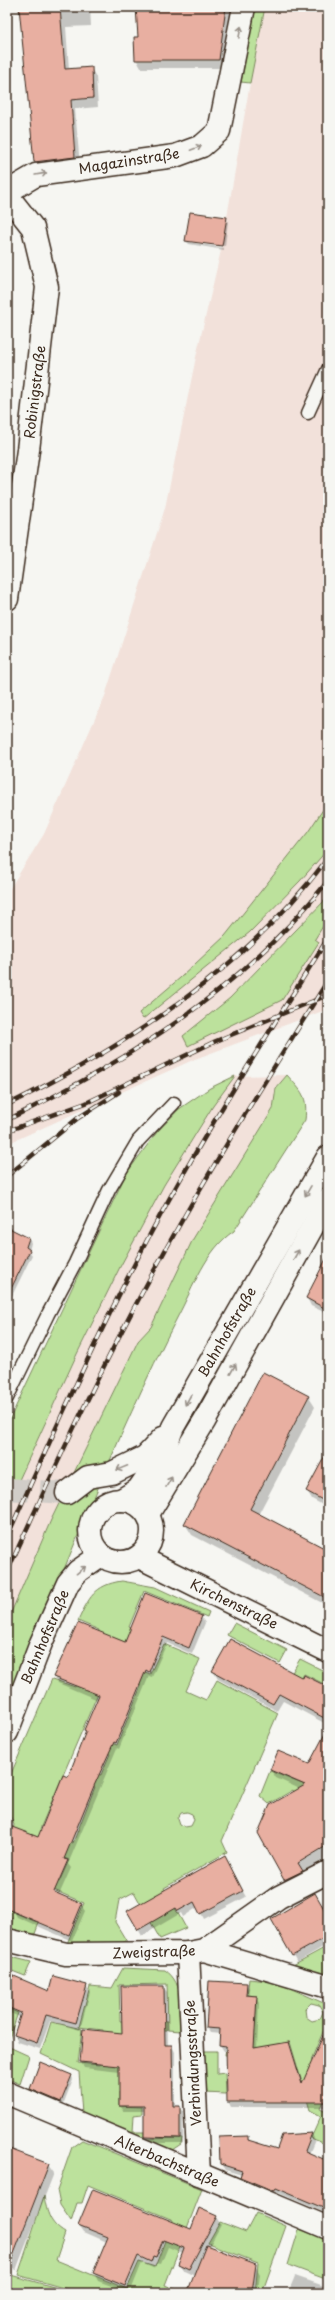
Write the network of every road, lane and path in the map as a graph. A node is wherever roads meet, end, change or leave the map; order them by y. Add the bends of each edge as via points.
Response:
1 (244, 7) edge
2 (7, 194) edge
3 (328, 369) edge
4 (308, 413) dead end
5 (7, 599) edge
6 (174, 1103) dead end
7 (328, 1157) edge
8 (328, 1199) edge
9 (7, 1398) edge
10 (173, 1427) junction
11 (112, 1502) junction
12 (148, 1514) junction
13 (101, 1555) junction
14 (139, 1557) junction
15 (328, 1651) edge
16 (7, 1732) edge
17 (328, 1872) edge
18 (7, 1940) edge
19 (196, 1952) junction
20 (328, 1987) edge
21 (7, 2093) edge
22 (199, 2174) junction
23 (328, 2228) edge

2 -> 1 street, Magazinstraße via 36,175 175,156 202,146 219,131
2 - 5 street, Robinigstraße via 33,228 47,287
3 - 4 lane
6 - 9 lane via 138,1141 109,1190
7 -> 10 street, Bahnhofstraße
12 -> 8 street, Bahnhofstraße
10 - 11 street, Bahnhofstraße via 161,1457 138,1490
10 -> 11 street via 145,1457 112,1473 88,1477 67,1493
11 - 12 street via 131,1502
11 - 13 street, Bahnhofstraße via 92,1520 90,1529 91,1539
12 - 14 street via 152,1532 146,1550
13 - 14 street via 119,1562
16 -> 13 street, Bahnhofstraße via 41,1643 68,1583 78,1571
14 - 15 street, Kirchenstraße
17 - 19 street, Zweigstraße via 279,1897
18 - 19 street, Zweigstraße via 66,1954
19 - 20 street
19 - 22 street, Verbindungsstraße
21 - 22 street, Alterbachstraße
22 - 23 street, Alterbachstraße

